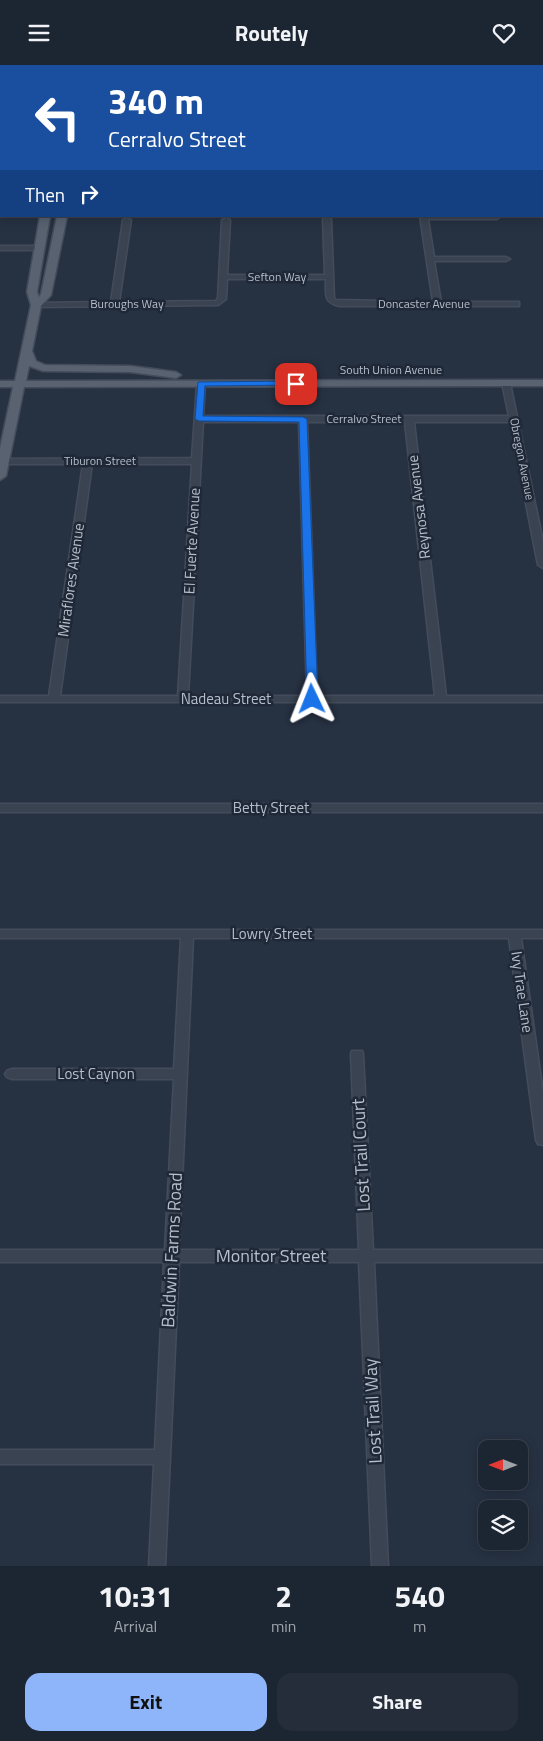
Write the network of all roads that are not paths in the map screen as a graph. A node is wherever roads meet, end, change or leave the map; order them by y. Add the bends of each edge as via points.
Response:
1 (45, 217) edge
2 (62, 217) edge
3 (424, 217) edge
4 (497, 217) edge
5 (327, 219) dead end
6 (127, 220) dead end
7 (226, 220) dead end
8 (0, 248) edge
9 (38, 248) junction
10 (430, 259) junction
11 (506, 259) dead end
12 (224, 277) junction
13 (329, 277) junction
14 (47, 293) junction
15 (116, 304) junction
16 (437, 304) junction
17 (516, 304) dead end
18 (36, 305) junction
19 (26, 351) junction
20 (0, 375) edge
21 (176, 375) junction
22 (222, 375) junction
23 (543, 375) edge
24 (0, 380) edge
25 (20, 380) junction
26 (506, 383) junction
27 (543, 383) edge
28 (0, 384) edge
29 (131, 384) junction
30 (201, 384) junction
31 (199, 419) junction
32 (303, 419) junction
33 (409, 419) junction
34 (513, 419) junction
35 (3, 461) junction
36 (88, 461) junction
37 (196, 461) junction
38 (0, 477) edge
39 (543, 565) edge
40 (0, 699) edge
41 (54, 699) junction
42 (183, 699) junction
43 (312, 699) junction
44 (441, 699) junction
45 (543, 699) edge
46 (0, 808) edge
47 (543, 808) edge
48 (0, 933) edge
49 (187, 933) junction
50 (514, 933) junction
51 (543, 933) edge
52 (356, 1054) dead end
53 (538, 1061) edge
54 (12, 1074) dead end
55 (181, 1074) junction
56 (543, 1140) edge
57 (0, 1256) edge
58 (172, 1256) junction
59 (366, 1256) junction
60 (543, 1256) edge
61 (0, 1457) edge
62 (162, 1457) junction
63 (157, 1566) edge
64 (380, 1566) edge

1 - 9 main road
2 - 14 main road
3 - 4 street
3 - 10 street
5 - 13 street
6 - 15 street
7 - 12 street
8 - 9 street
9 - 14 main road via 46,253 42,282
9 - 18 main road via 32,292
10 - 11 street
10 - 16 street
12 - 13 street, Sefton Way
12 - 15 street, Buroughs Way via 222,299 218,303
13 - 16 street, Doncaster Avenue via 330,298 339,304
14 - 18 main road
15 - 18 street, Buroughs Way
16 - 17 street, Doncaster Avenue
18 - 19 main road
19 - 21 main road via 32,363 43,368 130,369
19 - 25 main road
20 - 25 main road, South Union Avenue
21 - 22 main road, South Union Avenue
21 - 25 main road, South Union Avenue
22 - 23 main road, South Union Avenue
22 - 29 main road via 215,379
24 - 25 main road
25 - 28 main road, South Union Avenue
25 - 29 main road, South Union Avenue
25 - 35 main road
26 - 27 main road, South Union Avenue
26 - 30 main road, South Union Avenue
26 - 34 street, Obregon Avenue
29 - 30 main road, South Union Avenue
30 - 31 street, El Fuerte Avenue
31 - 32 street, Cerralvo Street
31 - 37 street, El Fuerte Avenue
32 - 33 street, Cerralvo Street
32 - 43 street
33 - 34 street
33 - 44 street, Reynosa Avenue
34 - 39 street, Obregon Avenue
35 - 36 street, Tiburon Street
35 - 38 main road
36 - 37 street, Tiburon Street
36 - 41 street, Miraflores Avenue
37 - 42 street, El Fuerte Avenue
40 - 41 street, Nadeau Street
41 - 42 street, Nadeau Street
42 - 43 street, Nadeau Street
43 - 44 street, Nadeau Street
44 - 45 street, Nadeau Street
46 - 47 street, Betty Street
48 - 49 street, Lowry Street
49 - 50 street, Lowry Street
49 - 55 street, Baldwin Farms Road
50 - 51 street, Lowry Street
50 - 53 street, Ivy Trae Lane
52 - 59 street, Lost Trail Court
53 - 56 street, Ivy Trae Lane
54 - 55 street, Lost Caynon
55 - 58 street, Baldwin Farms Road
57 - 58 street, Monitor Street
58 - 59 street, Monitor Street
58 - 62 street, Baldwin Farms Road
59 - 60 street, Monitor Street
59 - 64 street, Lost Trail Way
61 - 62 street
62 - 63 street, Baldwin Farms Road

